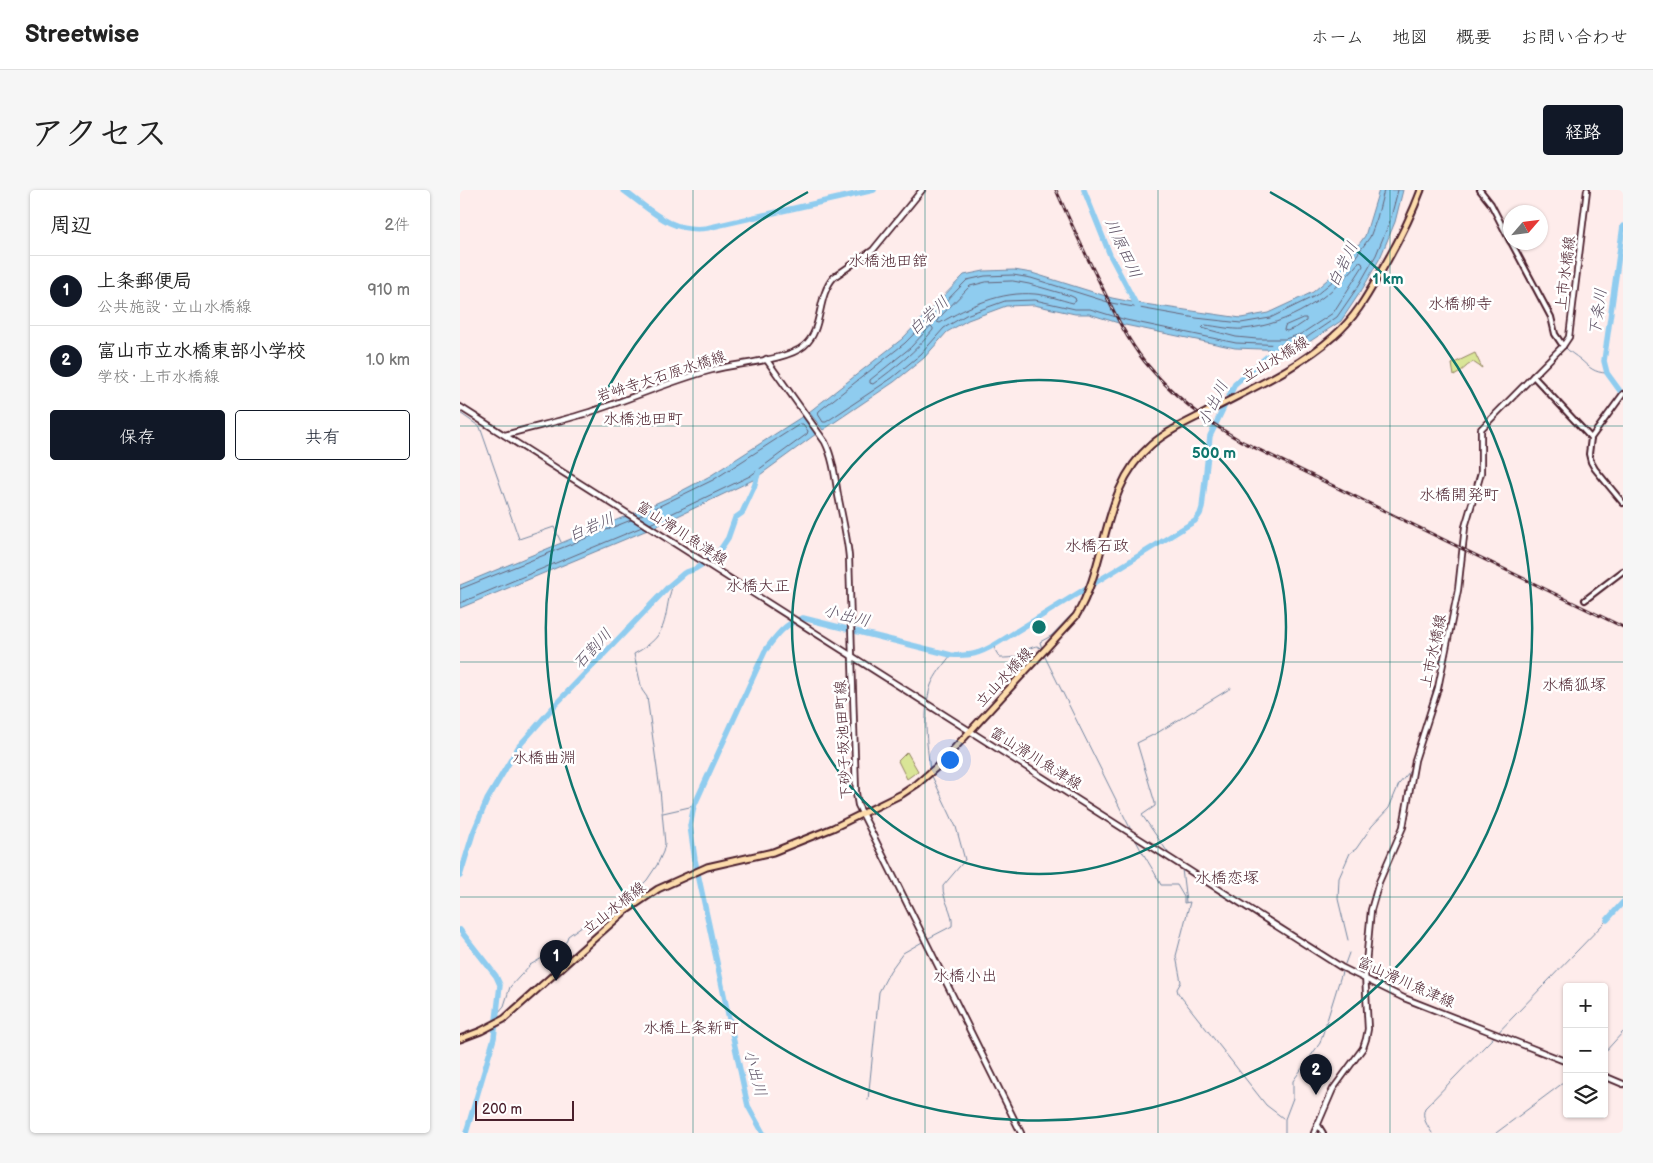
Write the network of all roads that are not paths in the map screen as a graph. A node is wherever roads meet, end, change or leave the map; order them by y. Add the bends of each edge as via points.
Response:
1 (922, 190) edge
2 (1421, 190) edge
3 (1480, 190) edge
4 (1587, 190) edge
5 (1503, 227) edge
6 (1515, 250) edge
7 (1563, 346) junction
8 (766, 359) junction
9 (1533, 376) junction
10 (1623, 395) edge
11 (460, 407) edge
12 (505, 435) junction
13 (1591, 438) junction
14 (1623, 503) edge
15 (1623, 571) edge
16 (1586, 600) dead end
17 (852, 656) junction
18 (970, 732) junction
19 (862, 814) junction
20 (1366, 980) junction
21 (460, 1039) edge
22 (1563, 1060) edge
23 (1608, 1078) edge
24 (1623, 1084) edge
25 (1318, 1126) junction
26 (1021, 1133) edge
27 (1314, 1133) edge
28 (1323, 1133) edge

1 - 8 main road, 岩峅寺大石原水橋線 via 873,250 829,283 816,328 806,343 788,354
2 - 18 main road, 立山水橋線, bridge via 1393,252 1358,312 1344,328 1298,362 1168,432 1132,466 1115,497 1095,572 1076,616
3 - 5 street
4 - 7 main road, 上市水橋線 via 1571,329
6 - 7 street
7 - 9 main road, 上市水橋線
8 - 12 main road, 岩峅寺大石原水橋線 via 710,370 584,414
8 - 17 main road, 下砂子坂池田町線 via 825,442 830,454 847,543
9 - 13 street
9 - 20 main road, 上市水橋線 via 1481,429 1481,474 1465,528 1458,590 1444,663 1416,760 1404,827 1379,882 1371,910
10 - 13 street
11 - 12 main road, 富山滑川魚津線
12 - 17 main road, 富山滑川魚津線
13 - 14 street via 1591,462
15 - 16 street
17 - 18 main road, 富山滑川魚津線
17 - 19 main road, 下砂子坂池田町線 via 856,793
18 - 19 main road, 立山水橋線 via 927,776 902,794
18 - 20 main road, 富山滑川魚津線
19 - 21 main road, 立山水橋線 via 790,847 694,872 658,889 629,908 501,1021
19 - 26 main road, 下砂子坂池田町線
20 - 22 main road, 富山滑川魚津線
20 - 25 main road, 上市水橋線 via 1368,1029 1365,1044 1334,1089
23 - 24 main road
25 - 27 main road, 上市水橋線
25 - 28 street

